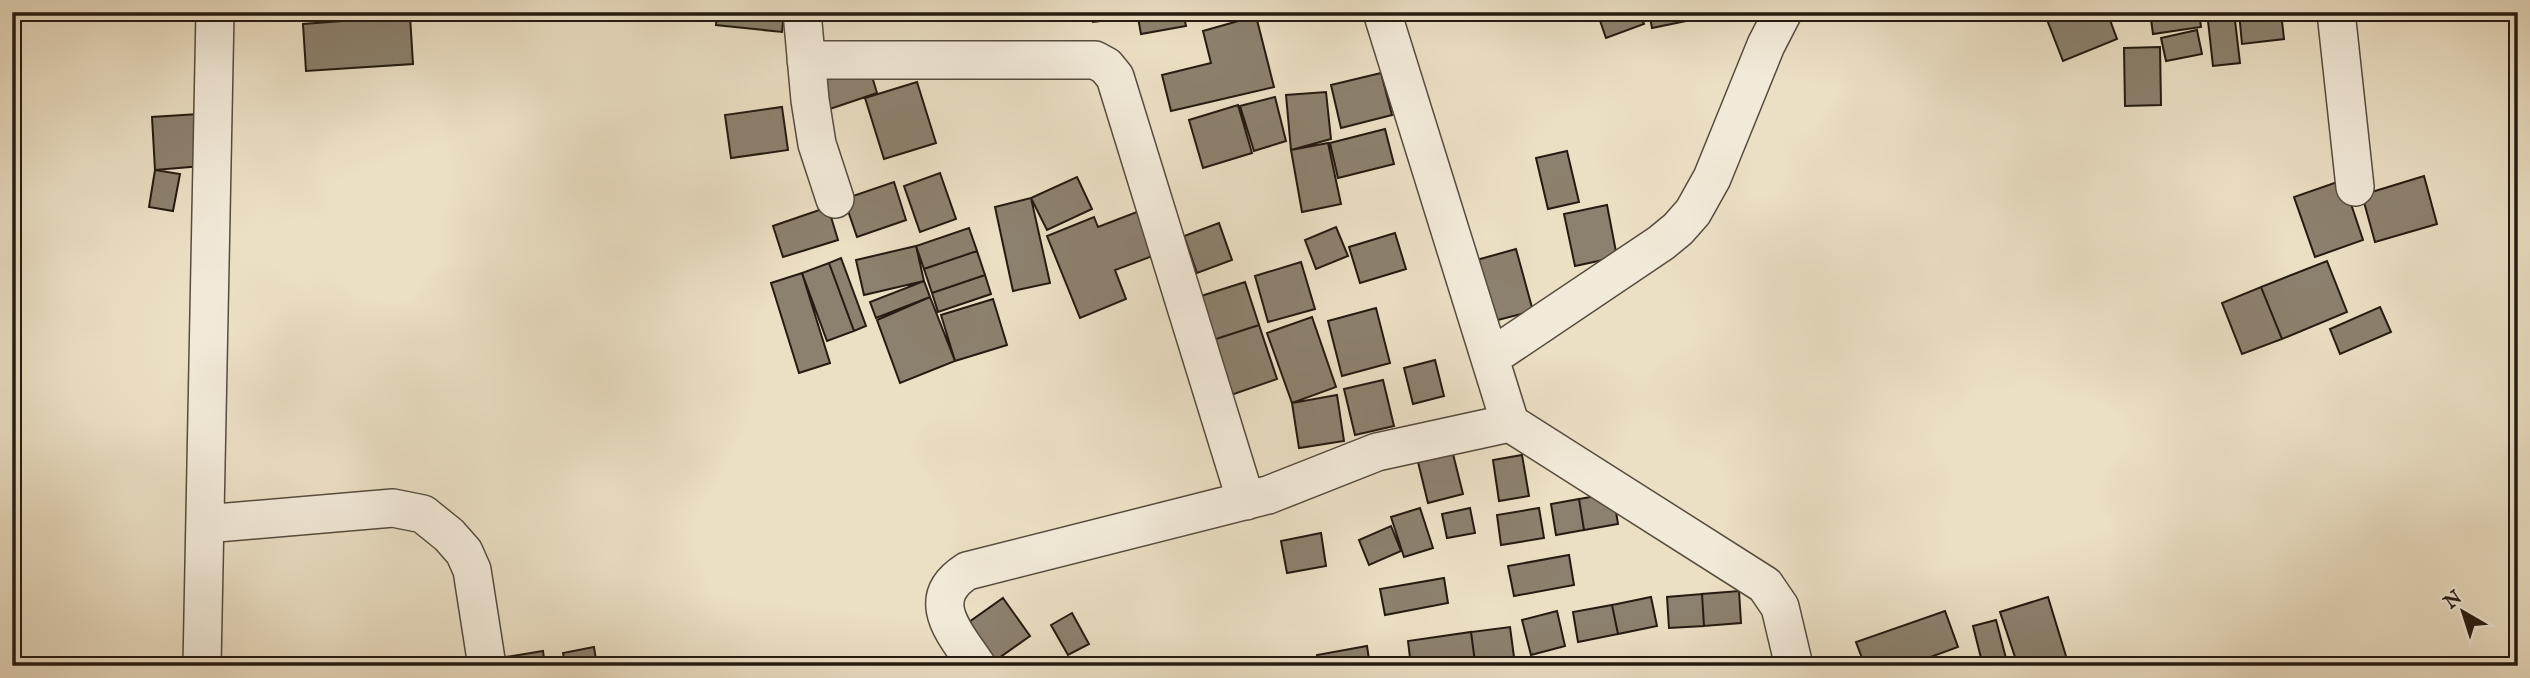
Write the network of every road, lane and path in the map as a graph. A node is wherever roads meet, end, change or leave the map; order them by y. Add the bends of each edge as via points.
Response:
1 (215, 12) edge
2 (802, 12) edge
3 (1382, 12) edge
4 (1783, 12) edge
5 (2336, 12) edge
6 (806, 60) junction
7 (2355, 187) dead end
8 (835, 198) dead end
9 (1490, 358) junction
10 (1510, 423) junction
11 (1246, 500) junction
12 (205, 524) junction
13 (202, 666) edge
14 (487, 666) edge
15 (977, 666) edge
16 (1794, 666) edge

1 - 12 street
2 - 6 street
3 - 9 street
4 - 9 street via 1693,212 1661,243
5 - 7 street
6 - 8 street via 817,144
6 - 11 street via 1096,60 1106,66 1115,77
9 - 10 street
10 - 11 street via 1377,452
10 - 16 street via 1765,585 1780,607
11 - 15 street via 958,577 950,584 944,607
12 - 13 street
12 - 14 street via 393,508 423,514 464,552

